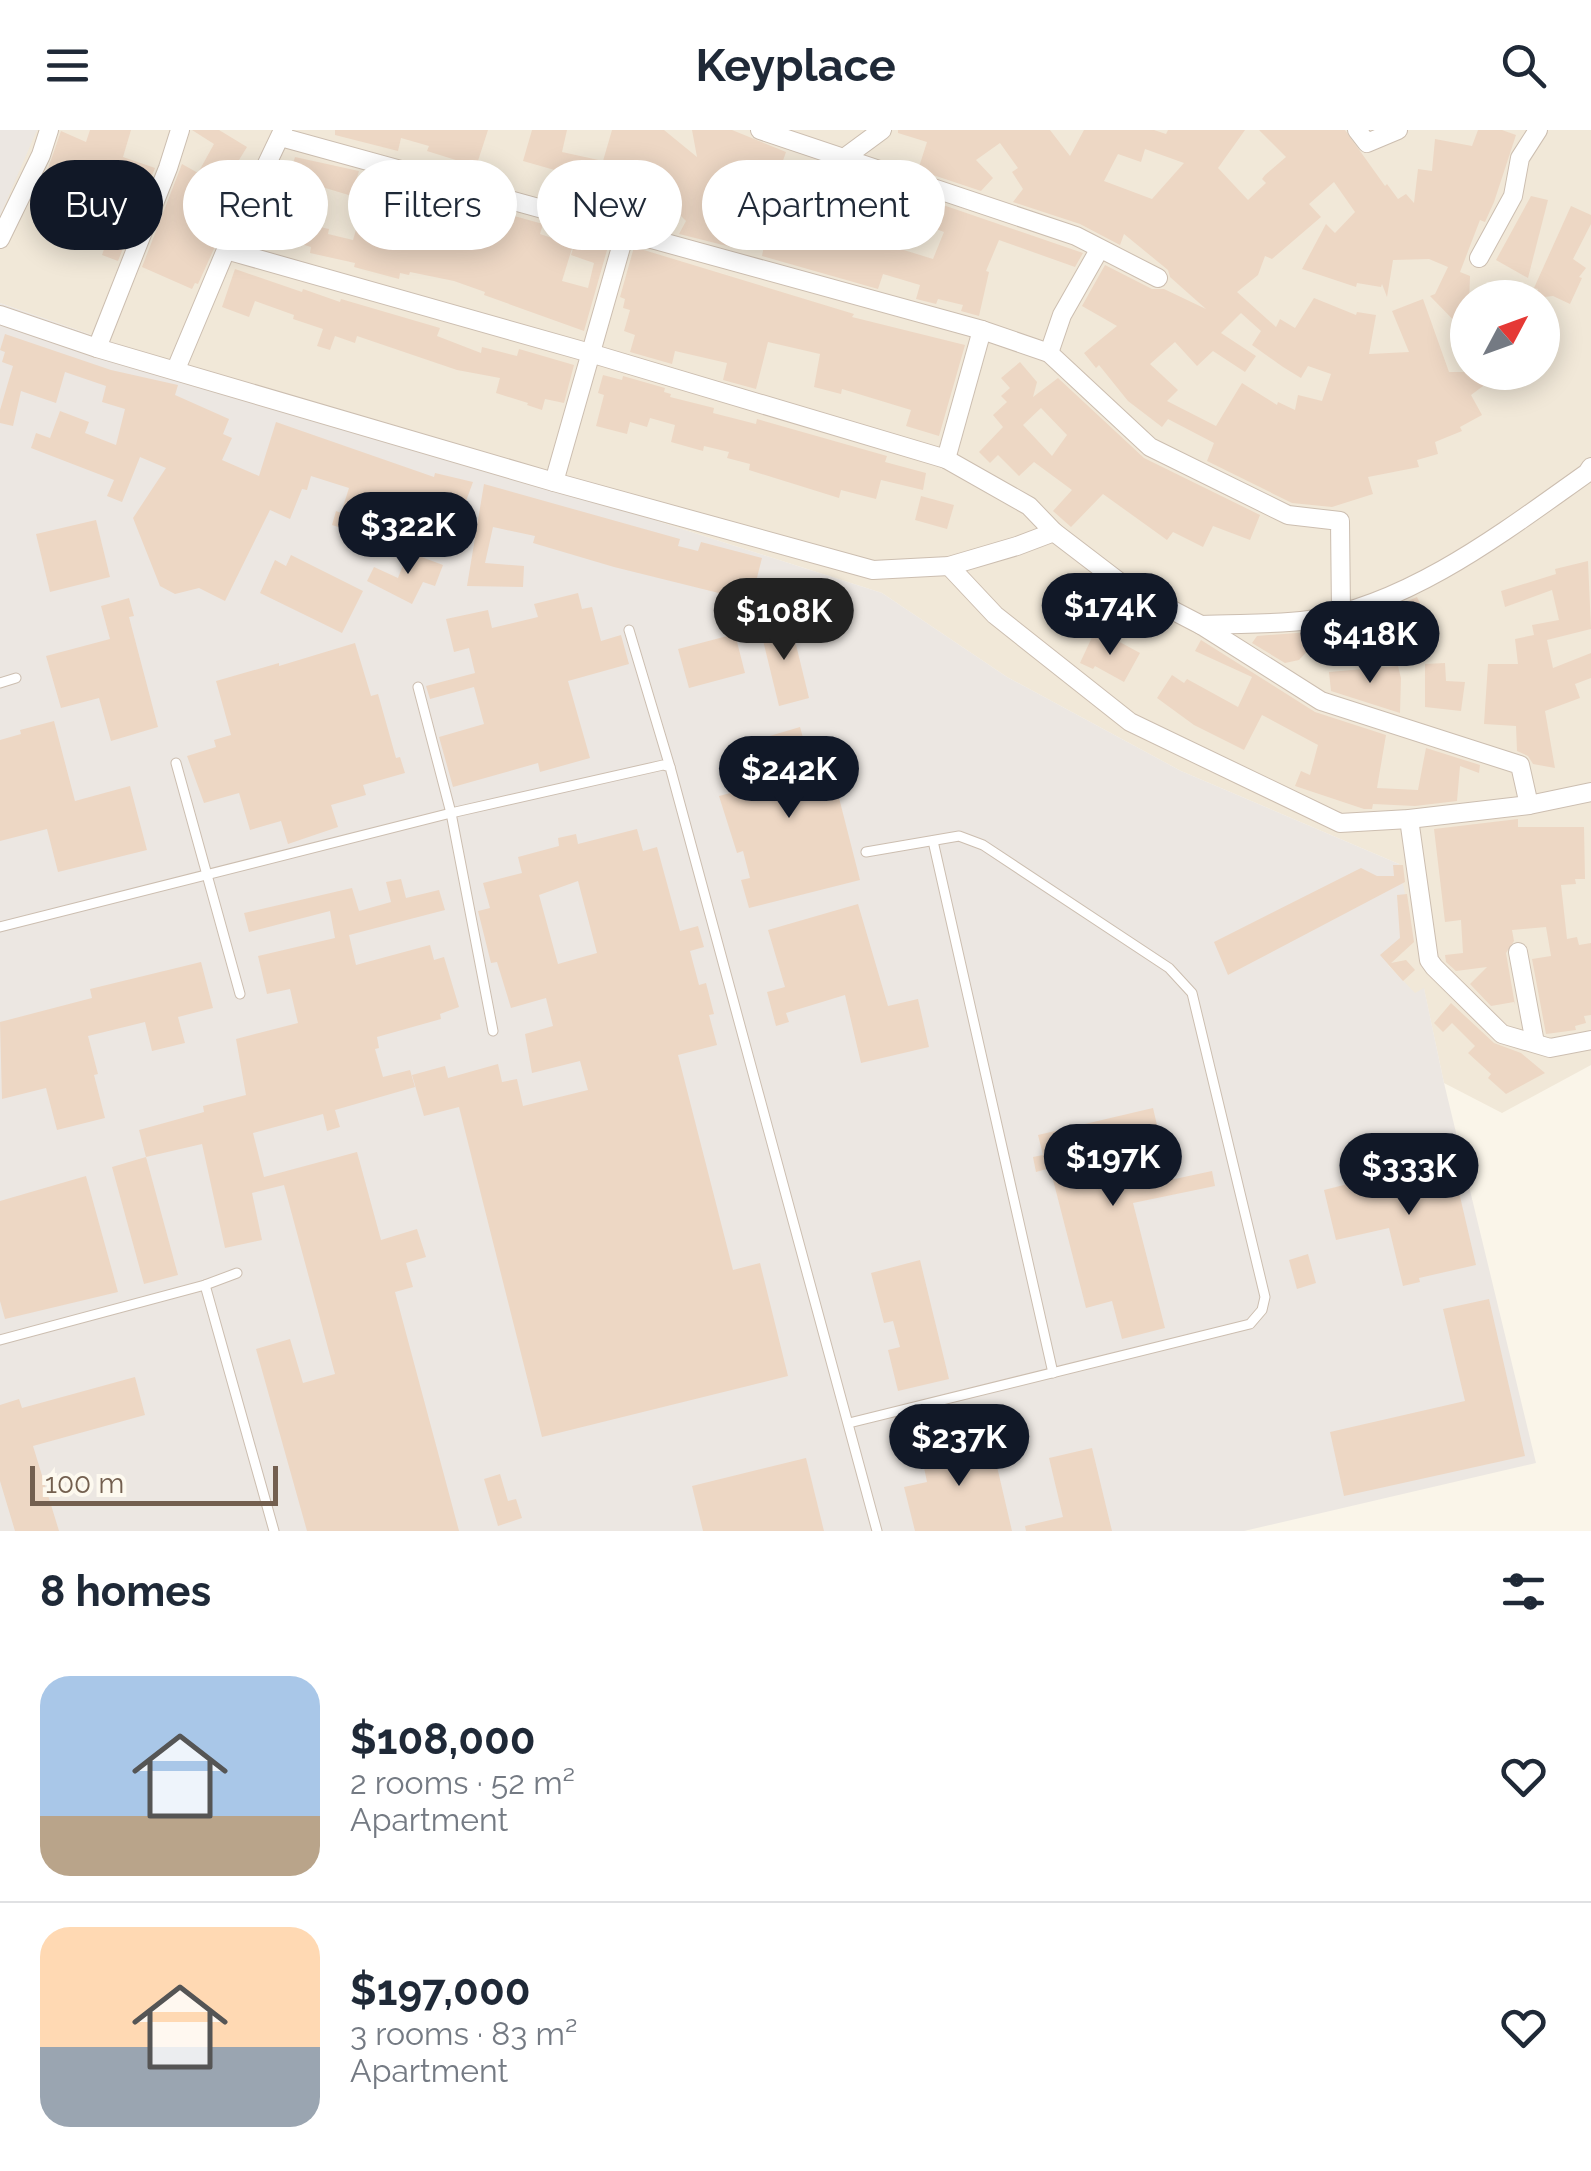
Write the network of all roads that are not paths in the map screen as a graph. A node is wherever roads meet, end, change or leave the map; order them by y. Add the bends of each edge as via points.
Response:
1 (50, 130) edge
2 (180, 130) edge
3 (760, 130) edge
4 (882, 130) edge
5 (1357, 130) edge
6 (1398, 130) edge
7 (1538, 130) edge
8 (282, 133) edge
9 (844, 158) junction
10 (269, 160) edge
11 (537, 208) edge
12 (0, 238) edge
13 (682, 249) edge
14 (226, 250) joint
15 (620, 250) edge
16 (1099, 250) junction
17 (1480, 258) dead end
18 (1158, 278) dead end
19 (0, 315) edge
20 (982, 330) junction
21 (97, 348) junction
22 (590, 352) junction
23 (1049, 353) junction
24 (176, 369) junction
25 (946, 459) junction
26 (1591, 467) edge
27 (554, 482) junction
28 (1054, 532) junction
29 (949, 566) junction
30 (1341, 613) junction
31 (1201, 626) junction
32 (630, 630) dead end
33 (16, 678) dead end
34 (0, 683) edge
35 (418, 687) dead end
36 (176, 764) dead end
37 (670, 767) junction
38 (1591, 792) edge
39 (1529, 805) junction
40 (450, 813) junction
41 (1409, 819) junction
42 (933, 842) junction
43 (866, 852) dead end
44 (207, 875) junction
45 (0, 928) edge
46 (1518, 952) dead end
47 (240, 994) dead end
48 (493, 1031) dead end
49 (1591, 1040) edge
50 (1534, 1043) junction
51 (237, 1273) dead end
52 (204, 1286) junction
53 (0, 1340) edge
54 (1053, 1373) junction
55 (850, 1423) junction
56 (274, 1531) edge
57 (877, 1531) edge

1 - 12 street
2 - 21 street
3 - 9 street
4 - 9 street
5 - 6 street via 1367,143
7 - 17 street via 1520,158 1514,196
8 - 10 street
8 - 11 street
9 - 16 street via 1076,236
13 - 20 street
14 - 22 street
14 - 24 street
15 - 22 street
16 - 18 street
16 - 23 street
19 - 21 street
20 - 23 street
20 - 25 street
21 - 24 street
22 - 25 street
22 - 27 street
23 - 30 street via 1150,448 1288,514 1340,522
24 - 27 street
25 - 28 street via 1030,506
26 - 30 street via 1478,550
27 - 29 street via 873,570
28 - 29 street
28 - 31 street via 1122,584
29 - 41 street via 995,614 1130,722 1340,822
30 - 31 street
31 - 39 street via 1322,701 1520,765
32 - 37 lane
33 - 34 lane
35 - 40 lane
36 - 44 lane
37 - 40 lane
37 - 55 lane
38 - 39 street
39 - 41 street
40 - 44 lane
40 - 48 lane
41 - 50 street via 1429,960 1502,1034
42 - 43 lane
42 - 54 lane
42 - 54 lane via 960,836 983,846 1169,968 1192,993 1265,1297 1250,1324
44 - 45 lane
44 - 47 lane
46 - 50 street
49 - 50 street via 1550,1048
51 - 52 lane
52 - 53 lane
52 - 56 lane
54 - 55 lane
55 - 57 lane

